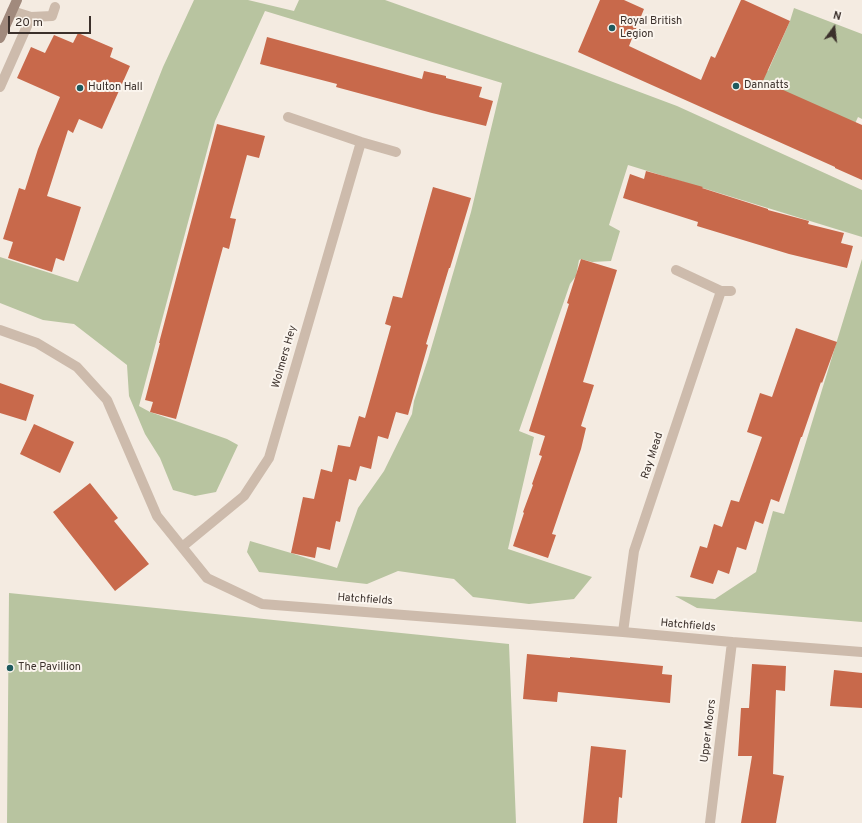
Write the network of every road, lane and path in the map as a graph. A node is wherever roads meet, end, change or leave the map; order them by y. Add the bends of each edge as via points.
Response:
1 (17, 0) edge
2 (55, 7) dead end
3 (12, 11) junction
4 (31, 17) junction
5 (0, 38) edge
6 (0, 87) edge
7 (288, 117) dead end
8 (361, 142) junction
9 (396, 152) dead end
10 (676, 270) dead end
11 (0, 330) edge
12 (182, 547) junction
13 (623, 632) junction
14 (732, 642) junction
15 (862, 652) edge
16 (710, 823) edge

1 - 3 street
2 - 4 street via 52,16
3 - 4 street
3 - 5 street
4 - 6 street
7 - 8 street
8 - 9 street
8 - 12 street, Wolmers Hey via 269,458 244,496
10 - 13 street, Ray Mead via 726,291 634,551
11 - 12 street, Hatchfields via 37,343 77,367 107,400 157,516
12 - 13 street, Hatchfields via 207,578 262,604
13 - 14 street, Hatchfields
14 - 15 street, Hatchfields
14 - 16 street, Upper Moors

